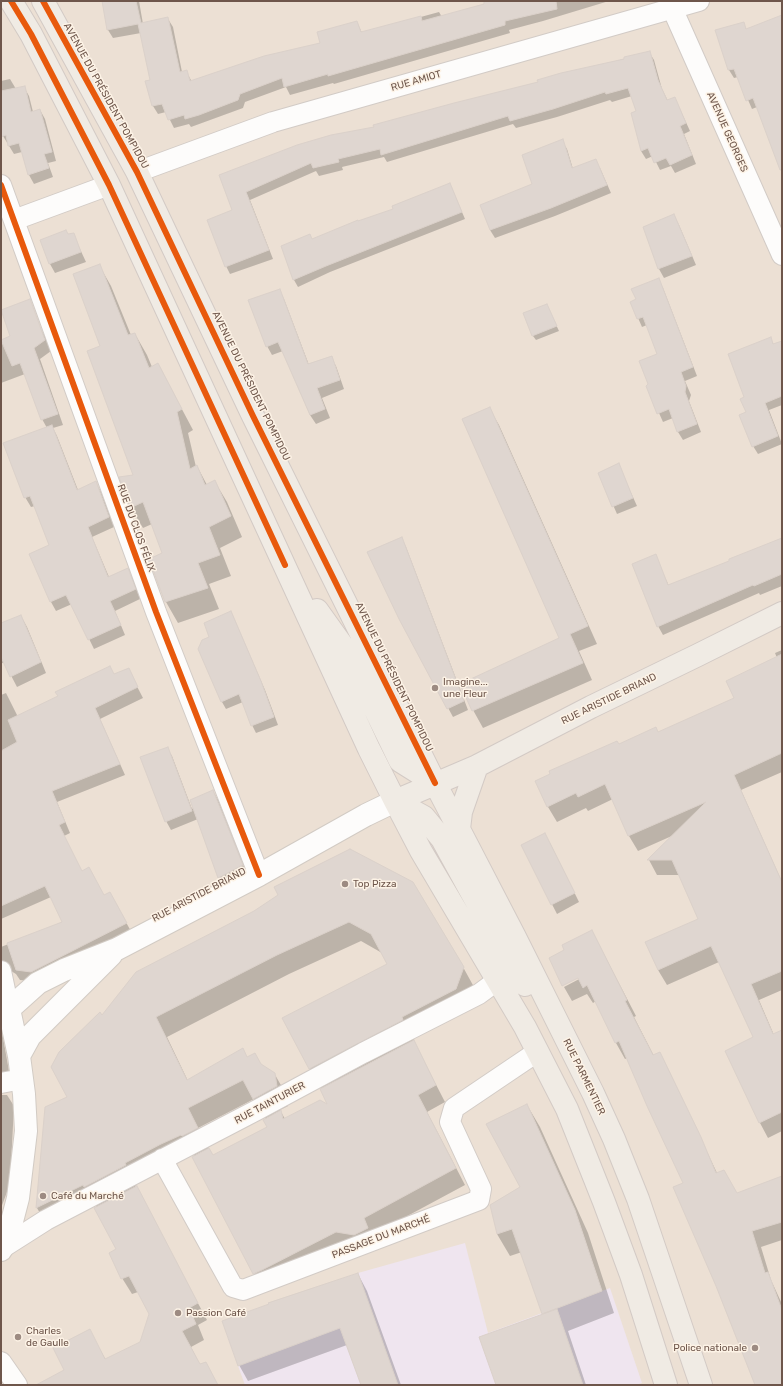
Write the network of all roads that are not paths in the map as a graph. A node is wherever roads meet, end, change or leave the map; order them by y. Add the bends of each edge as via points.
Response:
1 (11, 1) edge
2 (43, 1) edge
3 (699, 1) edge
4 (672, 8) junction
5 (137, 172) junction
6 (1, 185) edge
7 (109, 185) junction
8 (14, 220) junction
9 (782, 255) edge
10 (285, 565) junction
11 (782, 613) edge
12 (477, 766) junction
13 (435, 783) junction
14 (395, 801) junction
15 (459, 829) junction
16 (259, 874) junction
17 (515, 937) junction
18 (117, 949) junction
19 (508, 959) junction
20 (1, 971) edge
21 (498, 980) junction
22 (9, 1009) junction
23 (552, 1013) junction
24 (537, 1052) junction
25 (19, 1056) junction
26 (22, 1078) junction
27 (1, 1082) edge
28 (162, 1160) junction
29 (1, 1249) edge
30 (1, 1362) edge
31 (17, 1385) edge
32 (666, 1385) edge
33 (700, 1385) edge

1 - 7 main road via 31,34
2 - 5 main road, AVENUE DU PRÉSIDENT POMPIDOU
3 - 4 street, RUE AMIOT
4 - 5 street, RUE AMIOT via 273,122
4 - 9 street, AVENUE GEORGES
5 - 13 main road, AVENUE DU PRÉSIDENT POMPIDOU via 257,423
6 - 8 street, RUE DU CLOS FÉLIX
7 - 8 street
7 - 10 main road
8 - 16 street, RUE DU CLOS FÉLIX via 156,612
10 - 13 main road via 347,652 400,761
10 - 14 main road
11 - 12 main road, RUE ARISTIDE BRIAND via 590,707
12 - 13 main road, RUE ARISTIDE BRIAND
12 - 15 main road
13 - 14 main road, RUE ARISTIDE BRIAND
13 - 15 main road, RUE PARMENTIER
14 - 16 main road, RUE ARISTIDE BRIAND
14 - 19 main road via 424,817 442,839
14 - 21 main road via 421,851
15 - 17 main road, RUE PARMENTIER
16 - 18 main road, RUE ARISTIDE BRIAND
17 - 19 street, RUE TAINTURIER
17 - 23 main road, RUE PARMENTIER
18 - 22 main road, RUE ARISTIDE BRIAND via 38,983
18 - 25 main road, RUE ARISTIDE BRIAND via 30,1036
19 - 21 street, RUE TAINTURIER
19 - 23 main road via 524,984
20 - 22 street
21 - 24 main road
21 - 28 street, RUE TAINTURIER via 479,994
22 - 25 main road
23 - 33 main road, RUE PARMENTIER via 593,1093 638,1198
24 - 28 street, PASSAGE DU MARCHÉ via 454,1108 450,1122 481,1189 478,1200 243,1290 233,1287
24 - 32 main road via 566,1109 604,1202
25 - 26 main road
26 - 27 street
26 - 29 main road via 26,1131 18,1198 10,1229
28 - 29 street, RUE TAINTURIER via 46,1220
30 - 31 street

